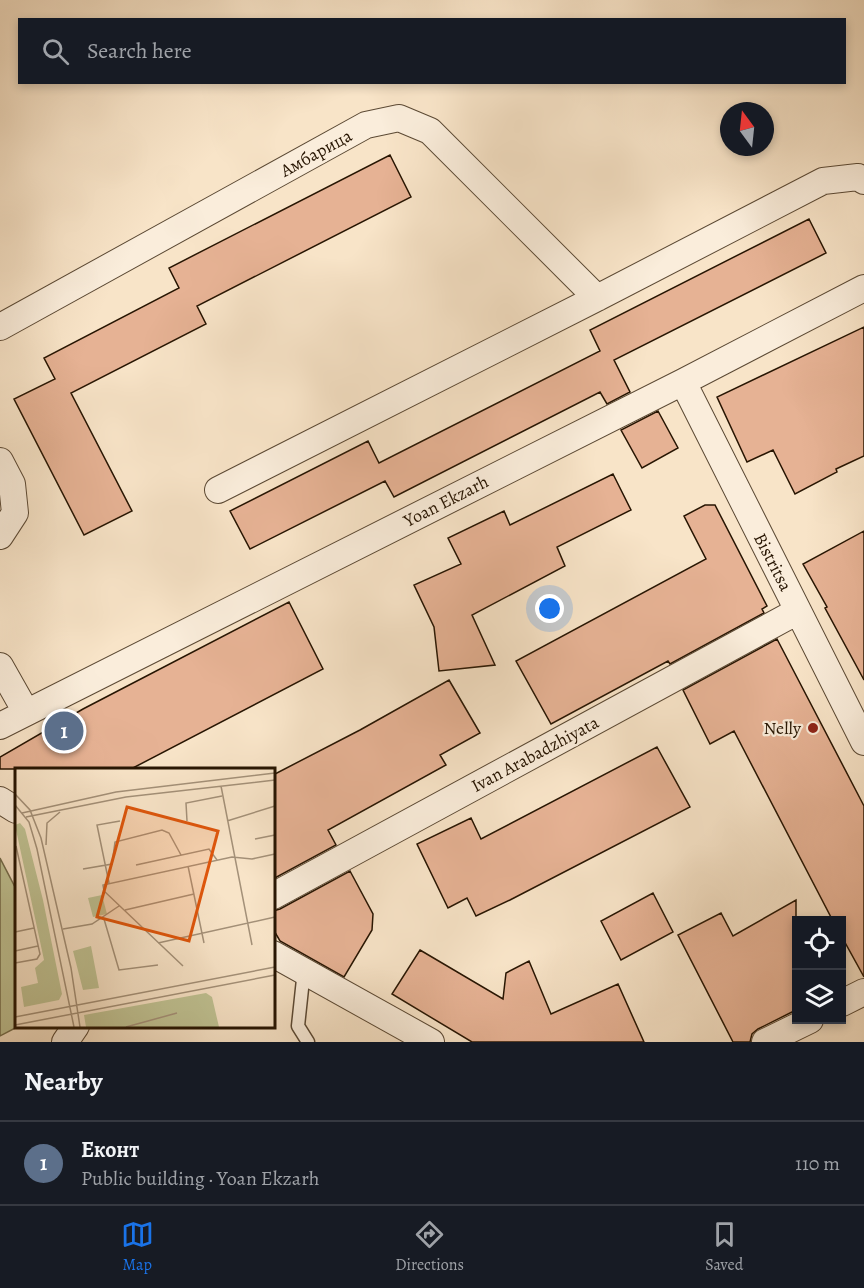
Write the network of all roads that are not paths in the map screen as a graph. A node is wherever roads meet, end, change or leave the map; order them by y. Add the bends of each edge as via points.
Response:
1 (864, 181) edge
2 (864, 288) edge
3 (597, 298) junction
4 (0, 327) edge
5 (683, 382) junction
6 (0, 461) edge
7 (218, 490) dead end
8 (0, 536) edge
9 (798, 611) junction
10 (0, 666) edge
11 (26, 712) junction
12 (0, 726) edge
13 (864, 742) edge
14 (0, 800) edge
15 (15, 809) edge
16 (274, 895) edge
17 (274, 955) edge
18 (304, 970) junction
19 (864, 992) edge
20 (846, 1002) edge
21 (802, 1024) edge
22 (75, 1027) edge
23 (64, 1042) edge
24 (308, 1042) edge
25 (431, 1042) edge
26 (765, 1042) edge

1 - 3 street via 858,177 823,181
2 - 5 street, Yoan Ekzarh
3 - 4 street, Амбарица via 430,131 399,118 366,125
3 - 7 street
5 - 9 street, Bistritsa
5 - 11 street, Yoan Ekzarh
6 - 8 street via 12,484 15,513
9 - 13 street, Bistritsa
9 - 16 street, Ivan Arabadzhiyata
10 - 11 street
11 - 12 street, Yoan Ekzarh
14 - 15 street
17 - 18 street
18 - 24 lane via 298,1026
18 - 25 street
19 - 20 street
21 - 26 street
22 - 23 street

